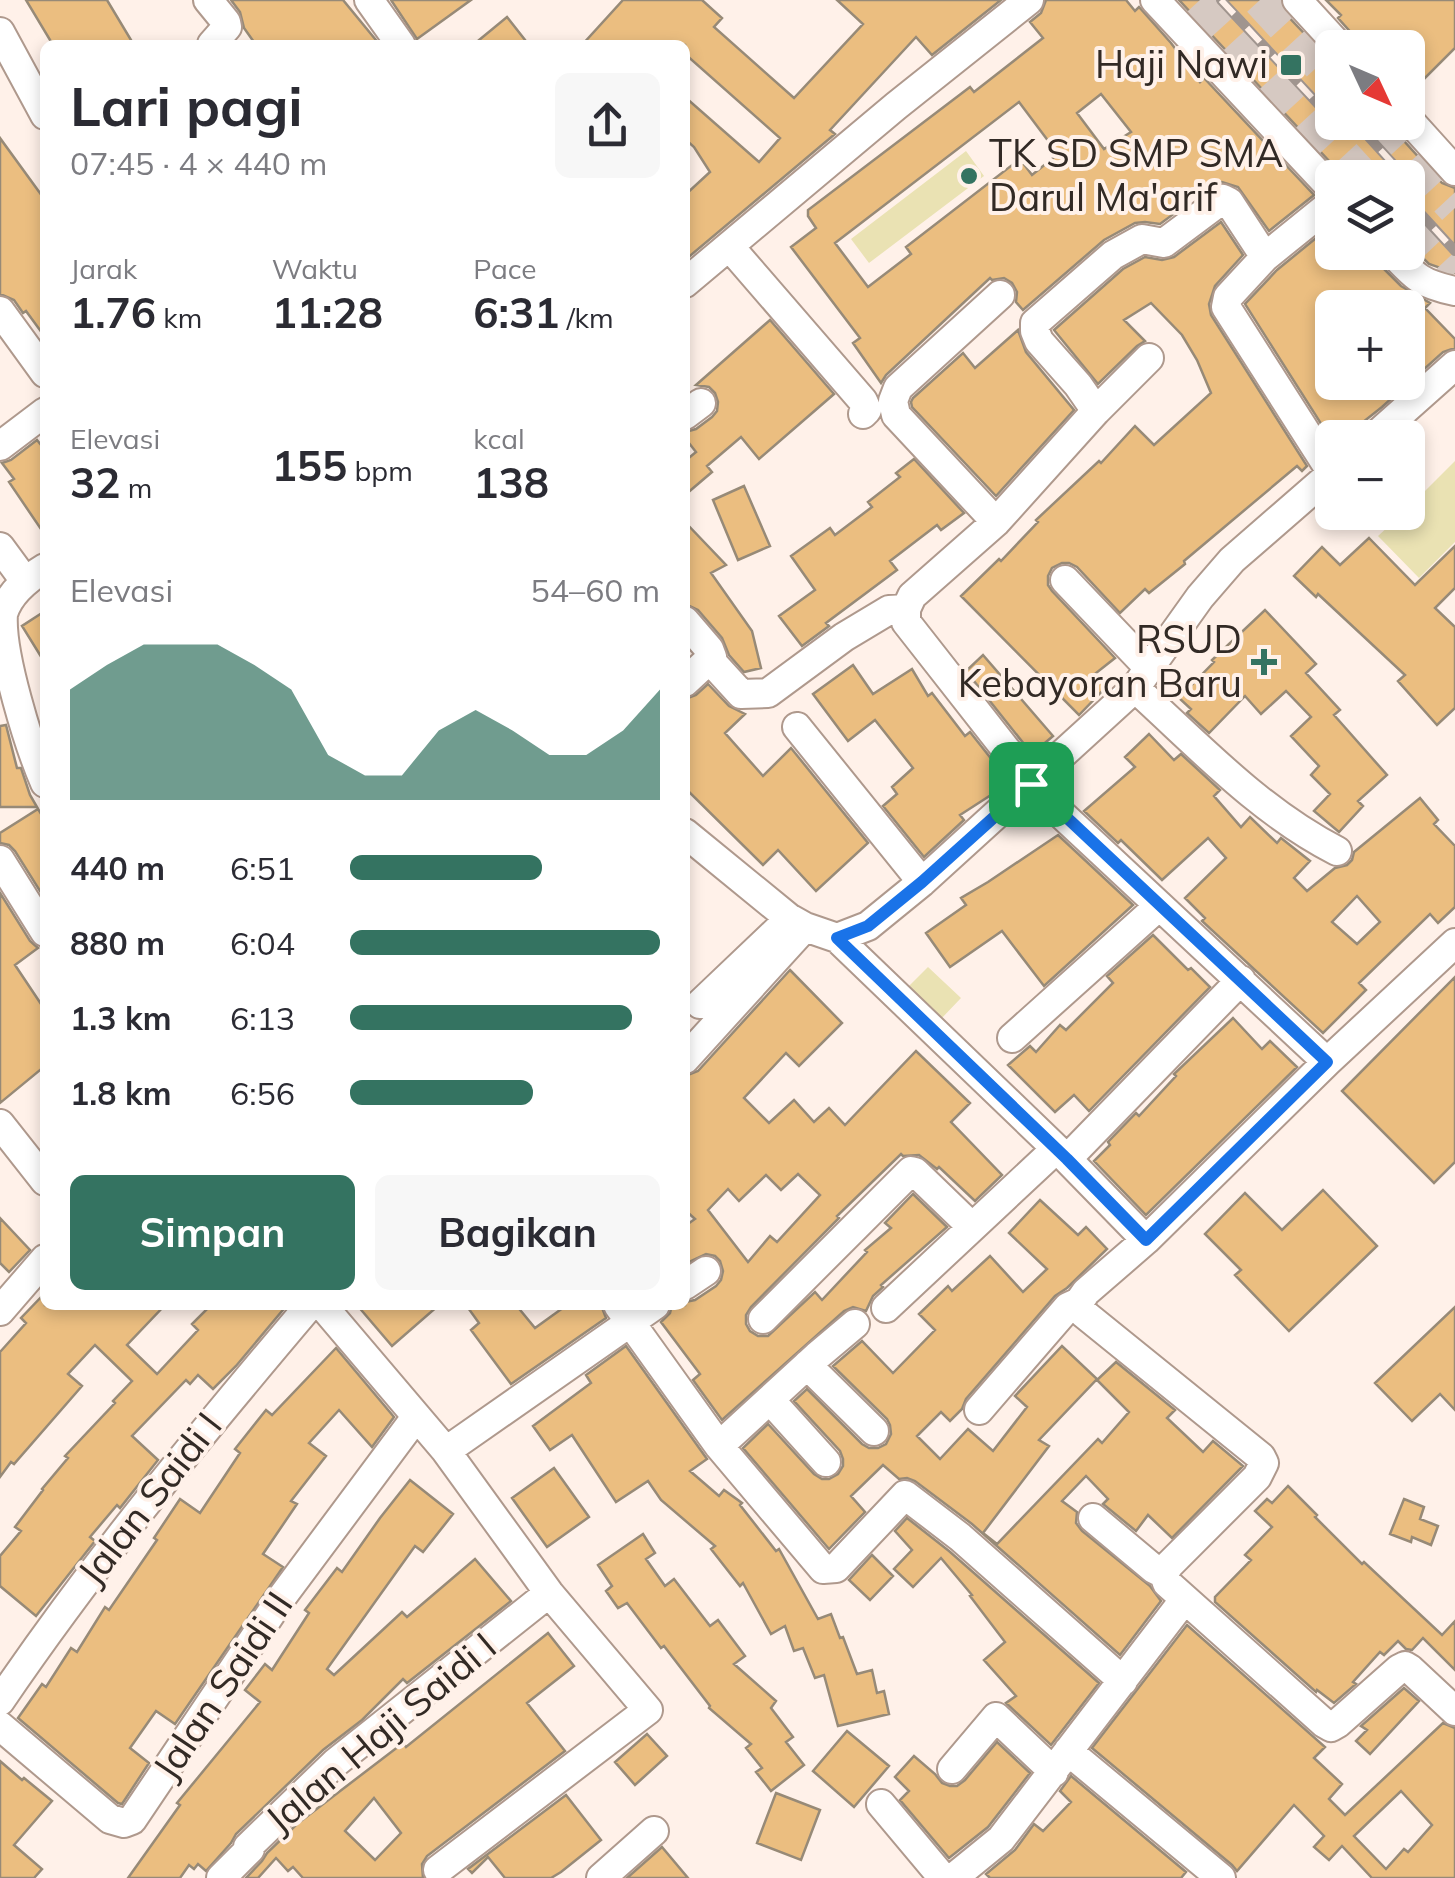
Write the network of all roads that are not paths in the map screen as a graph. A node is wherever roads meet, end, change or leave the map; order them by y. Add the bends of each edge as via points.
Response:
1 (208, 0) edge
2 (369, 0) edge
3 (1029, 0) edge
4 (1155, 0) edge
5 (1297, 0) edge
6 (1324, 30) edge
7 (216, 40) edge
8 (397, 40) edge
9 (2, 44) edge
10 (40, 106) edge
11 (1425, 137) edge
12 (1455, 170) edge
13 (1315, 171) edge
14 (1315, 217) edge
15 (729, 246) junction
16 (1265, 257) junction
17 (1409, 270) edge
18 (690, 278) edge
19 (1455, 291) edge
20 (1000, 295) dead end
21 (0, 311) edge
22 (1149, 358) dead end
23 (1455, 365) edge
24 (40, 366) edge
25 (1096, 411) junction
26 (863, 414) dead end
27 (40, 416) edge
28 (1393, 420) edge
29 (0, 446) edge
30 (1315, 446) edge
31 (1315, 488) edge
32 (996, 522) junction
33 (0, 547) edge
34 (35, 574) edge
35 (1065, 580) dead end
36 (906, 609) junction
37 (690, 626) edge
38 (709, 661) junction
39 (690, 678) edge
40 (1142, 678) junction
41 (797, 727) dead end
42 (40, 771) edge
43 (1031, 784) junction
44 (690, 837) edge
45 (1337, 851) dead end
46 (0, 860) edge
47 (922, 882) junction
48 (1160, 906) junction
49 (797, 922) junction
50 (40, 924) edge
51 (837, 938) junction
52 (1455, 943) edge
53 (1240, 980) junction
54 (700, 1004) dead end
55 (1012, 1038) dead end
56 (690, 1053) edge
57 (1327, 1062) junction
58 (0, 1124) edge
59 (1061, 1154) junction
60 (40, 1175) edge
61 (972, 1228) junction
62 (1146, 1240) junction
63 (40, 1264) edge
64 (1079, 1302) junction
65 (886, 1308) dead end
66 (306, 1310) edge
67 (326, 1310) edge
68 (0, 1312) edge
69 (624, 1313) edge
70 (763, 1320) dead end
71 (855, 1324) dead end
72 (807, 1365) junction
73 (770, 1400) junction
74 (980, 1410) dead end
75 (416, 1417) junction
76 (874, 1431) dead end
77 (718, 1446) junction
78 (446, 1452) junction
79 (826, 1462) dead end
80 (1093, 1518) dead end
81 (1164, 1574) junction
82 (549, 1593) junction
83 (1184, 1600) junction
84 (1123, 1681) junction
85 (0, 1701) edge
86 (1455, 1711) edge
87 (0, 1726) edge
88 (1061, 1761) junction
89 (952, 1768) dead end
90 (881, 1804) dead end
91 (654, 1831) dead end
92 (438, 1870) dead end
93 (221, 1878) edge
94 (600, 1878) edge
95 (943, 1878) edge
96 (954, 1878) edge
97 (1221, 1878) edge

1 - 7 street via 227,27
2 - 8 street
3 - 15 street
4 - 13 street
5 - 6 street
9 - 10 street
11 - 12 street
14 - 16 street
15 - 18 street
15 - 26 street via 863,401
16 - 25 street via 1223,199 1164,243 1142,238 1114,254 1035,322 1039,340
16 - 30 street via 1226,306
17 - 19 street
20 - 32 street via 898,388 893,401 896,416
21 - 24 street
22 - 25 street
23 - 28 street
25 - 32 street
27 - 29 street
31 - 40 street via 1232,560
32 - 36 street via 912,596
33 - 34 street
34 - 42 street via 9,600 2,627 14,694
35 - 40 street
36 - 38 street via 889,610 844,637 768,693 741,694
36 - 43 street via 906,622
37 - 38 street via 709,648
38 - 39 street
40 - 43 street
40 - 45 street via 1270,809
41 - 47 street
43 - 47 street
43 - 48 street
44 - 49 street
46 - 50 street
47 - 51 street via 868,926
48 - 53 street
48 - 55 street
49 - 51 street
49 - 54 street
49 - 56 street
51 - 59 street
52 - 57 street
53 - 57 street
53 - 59 street
57 - 62 street
58 - 60 street
59 - 61 street
59 - 62 street
61 - 65 street
61 - 70 street via 910,1171
62 - 64 street
63 - 68 street
64 - 74 street
64 - 81 street via 1083,1313 1264,1463
66 - 85 street, Jalan Saidi I via 148,1499
67 - 75 street
69 - 77 street
69 - 78 street
71 - 72 street
72 - 73 street
72 - 76 street
73 - 77 street
73 - 79 street
75 - 78 street
75 - 87 street, Jalan Saidi II via 282,1597 132,1820 110,1820
77 - 84 street via 824,1569 836,1568 906,1495
78 - 82 street
80 - 81 street
81 - 83 street
82 - 92 street via 648,1710
82 - 93 street, Jalan Haji Saidi I via 335,1763
83 - 84 street
83 - 86 street via 1331,1727 1404,1666
84 - 88 street
88 - 89 street via 996,1717
88 - 96 street via 1000,1839
88 - 97 street
90 - 95 street
91 - 94 street

